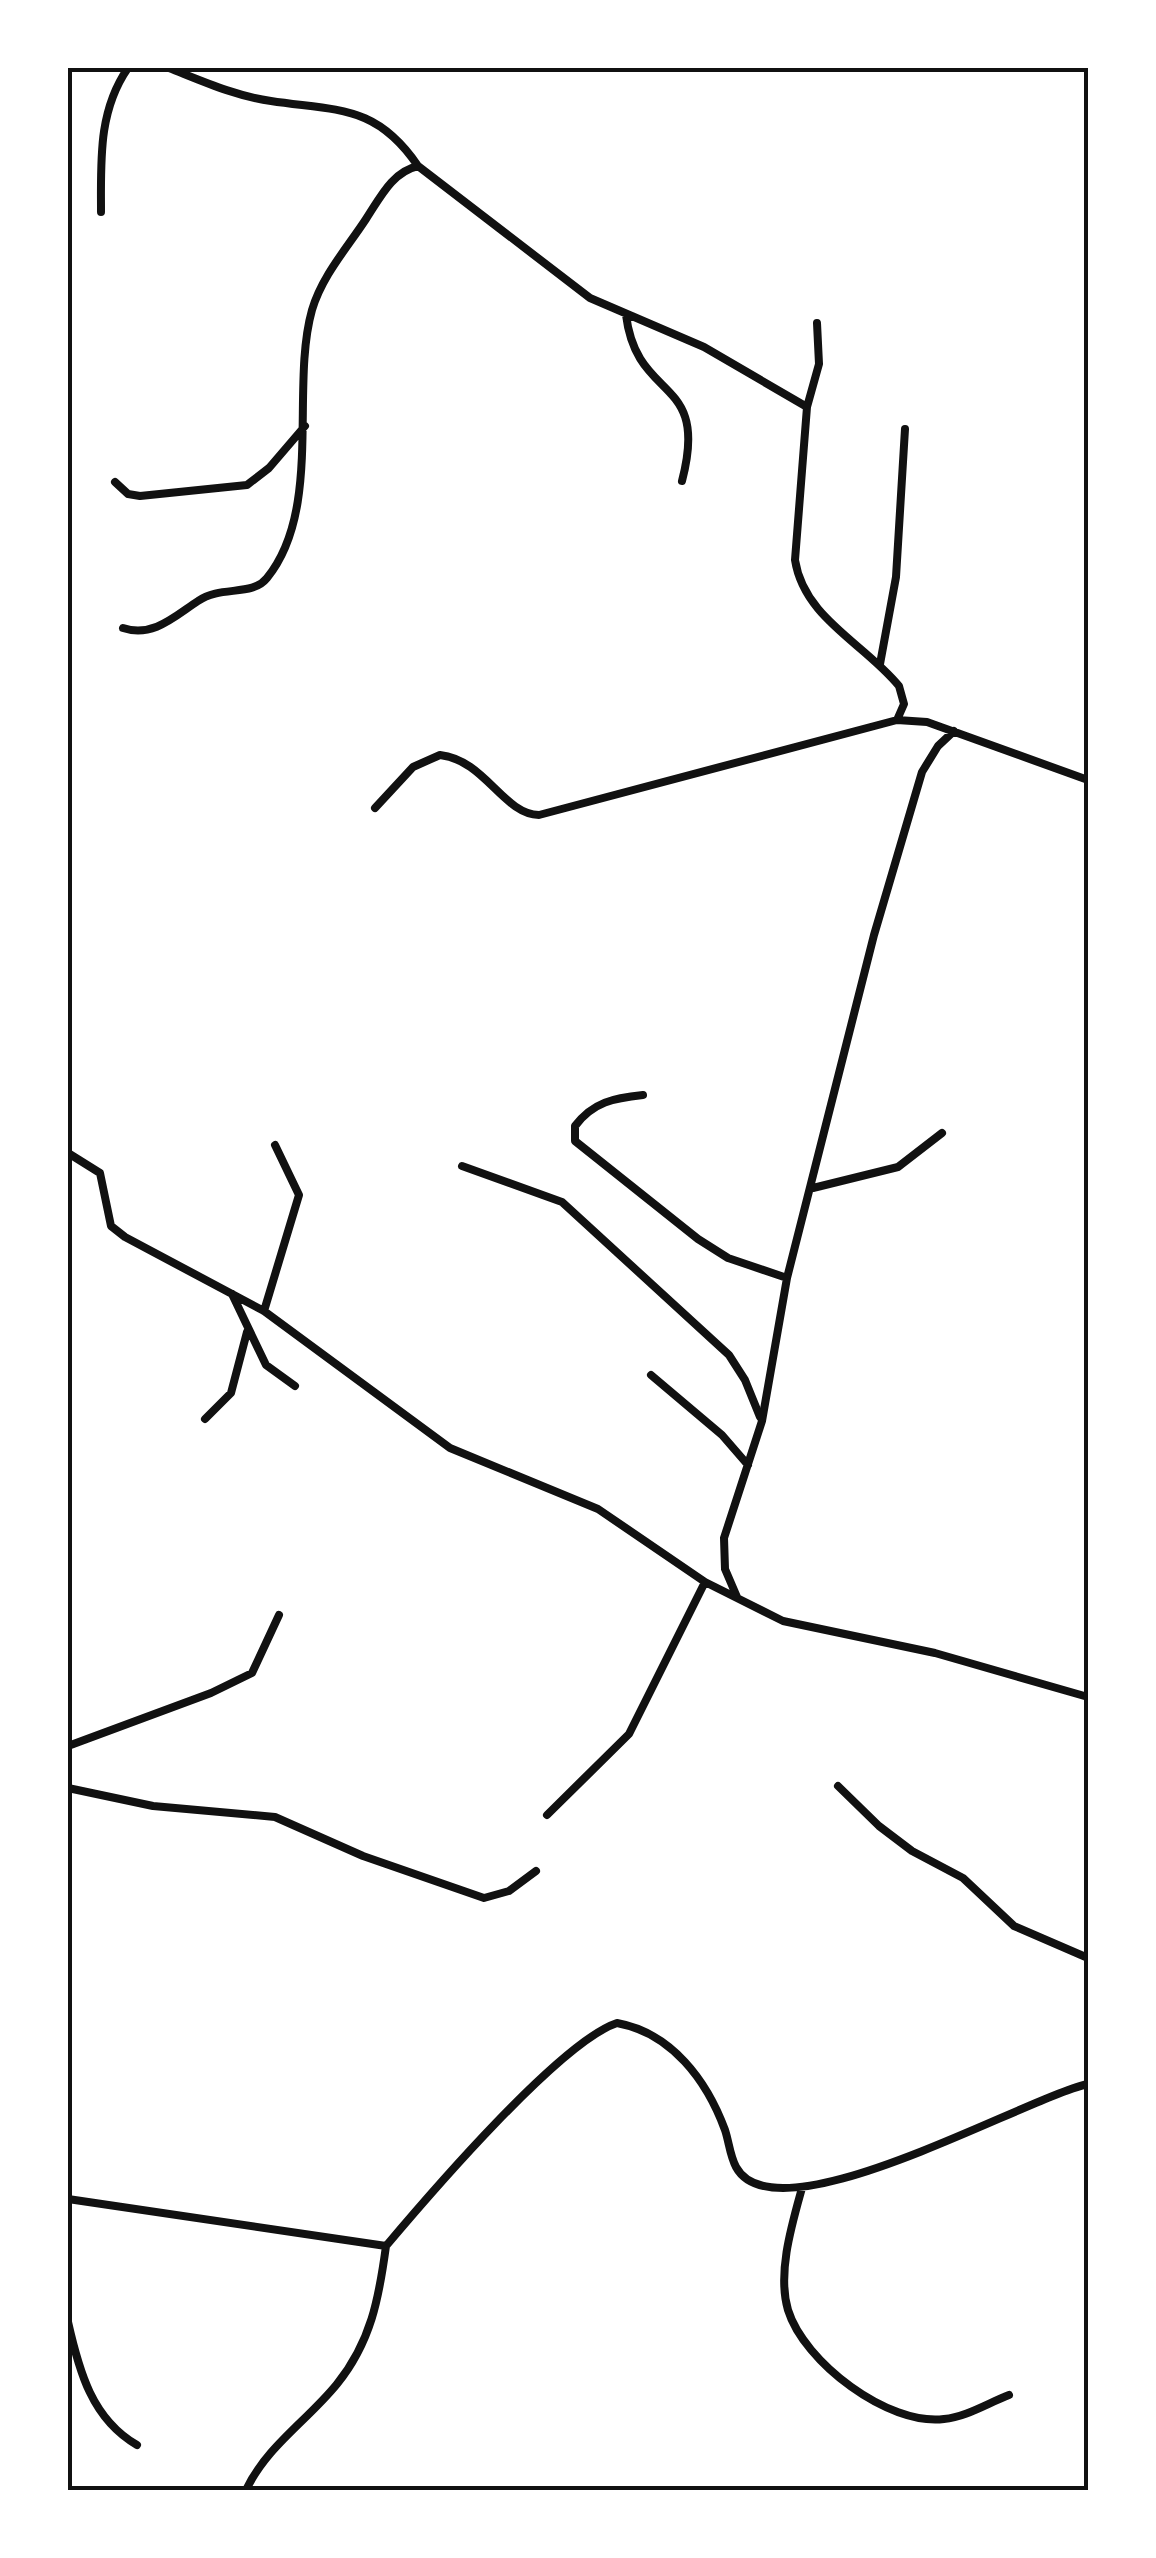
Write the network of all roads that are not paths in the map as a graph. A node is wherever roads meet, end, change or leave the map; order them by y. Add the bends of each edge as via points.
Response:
1 (128, 68) edge
2 (169, 68) edge
3 (418, 166) junction
4 (101, 212) dead end
5 (626, 315) junction
6 (817, 323) dead end
7 (808, 407) junction
8 (305, 426) junction
9 (905, 430) dead end
10 (682, 481) dead end
11 (115, 482) dead end
12 (123, 628) dead end
13 (880, 664) junction
14 (897, 720) junction
15 (954, 732) junction
16 (1088, 780) edge
17 (375, 808) dead end
18 (643, 1095) dead end
19 (942, 1133) dead end
20 (275, 1145) dead end
21 (68, 1153) edge
22 (462, 1166) dead end
23 (813, 1188) junction
24 (787, 1278) junction
25 (232, 1294) junction
26 (264, 1311) junction
27 (247, 1332) junction
28 (651, 1376) dead end
29 (294, 1386) dead end
30 (204, 1419) dead end
31 (762, 1421) junction
32 (748, 1465) junction
33 (706, 1582) junction
34 (737, 1598) junction
35 (279, 1615) dead end
36 (1088, 1697) edge
37 (68, 1746) edge
38 (838, 1786) dead end
39 (68, 1788) edge
40 (547, 1815) dead end
41 (536, 1871) dead end
42 (1088, 1958) edge
43 (1088, 2084) edge
44 (802, 2188) junction
45 (68, 2199) edge
46 (386, 2246) junction
47 (68, 2322) edge
48 (1009, 2394) dead end
49 (137, 2445) dead end
50 (246, 2490) edge

1 - 4 street via 107,110
2 - 3 street via 233,92 351,110 398,140
3 - 5 street via 590,298
3 - 8 street via 393,180 325,279 304,358
5 - 7 street via 704,347
5 - 10 street via 634,353 680,400 689,419
6 - 7 street via 819,364
7 - 13 street via 798,580 811,605
8 - 11 street via 247,485 140,496
8 - 12 street via 290,527 264,583 211,592 149,630
9 - 13 street via 896,577
13 - 14 street via 904,696
14 - 15 street
14 - 17 street via 539,816 518,809 474,768 440,756 413,767
15 - 16 street
15 - 23 street via 922,772 874,935
18 - 24 street via 592,1108 575,1126 576,1141 698,1239 728,1258
19 - 23 street via 898,1167
20 - 26 street via 298,1194
21 - 25 street via 100,1173 116,1230
22 - 31 street via 562,1202 728,1355
23 - 24 street
24 - 31 street
25 - 26 street
25 - 27 street
26 - 33 street via 450,1448 598,1509
27 - 29 street via 266,1365
27 - 30 street via 231,1393
28 - 32 street
31 - 32 street
32 - 34 street via 724,1538 725,1568
33 - 34 street
33 - 40 street via 630,1734
34 - 36 street via 799,1626 935,1653
35 - 37 street via 262,1660 243,1678
38 - 42 street via 878,1826 962,1878 1014,1926
39 - 41 street via 153,1806 275,1817 484,1898 509,1892
43 - 44 street via 909,2157
44 - 46 street via 782,2192 747,2182 696,2075 652,2034 617,2023 584,2041 465,2157
44 - 48 street via 790,2240 787,2308 799,2334 836,2376 874,2401 924,2420 947,2419
45 - 46 street
46 - 50 street via 376,2314 364,2343 337,2384 264,2459
47 - 49 street via 92,2398 105,2420

